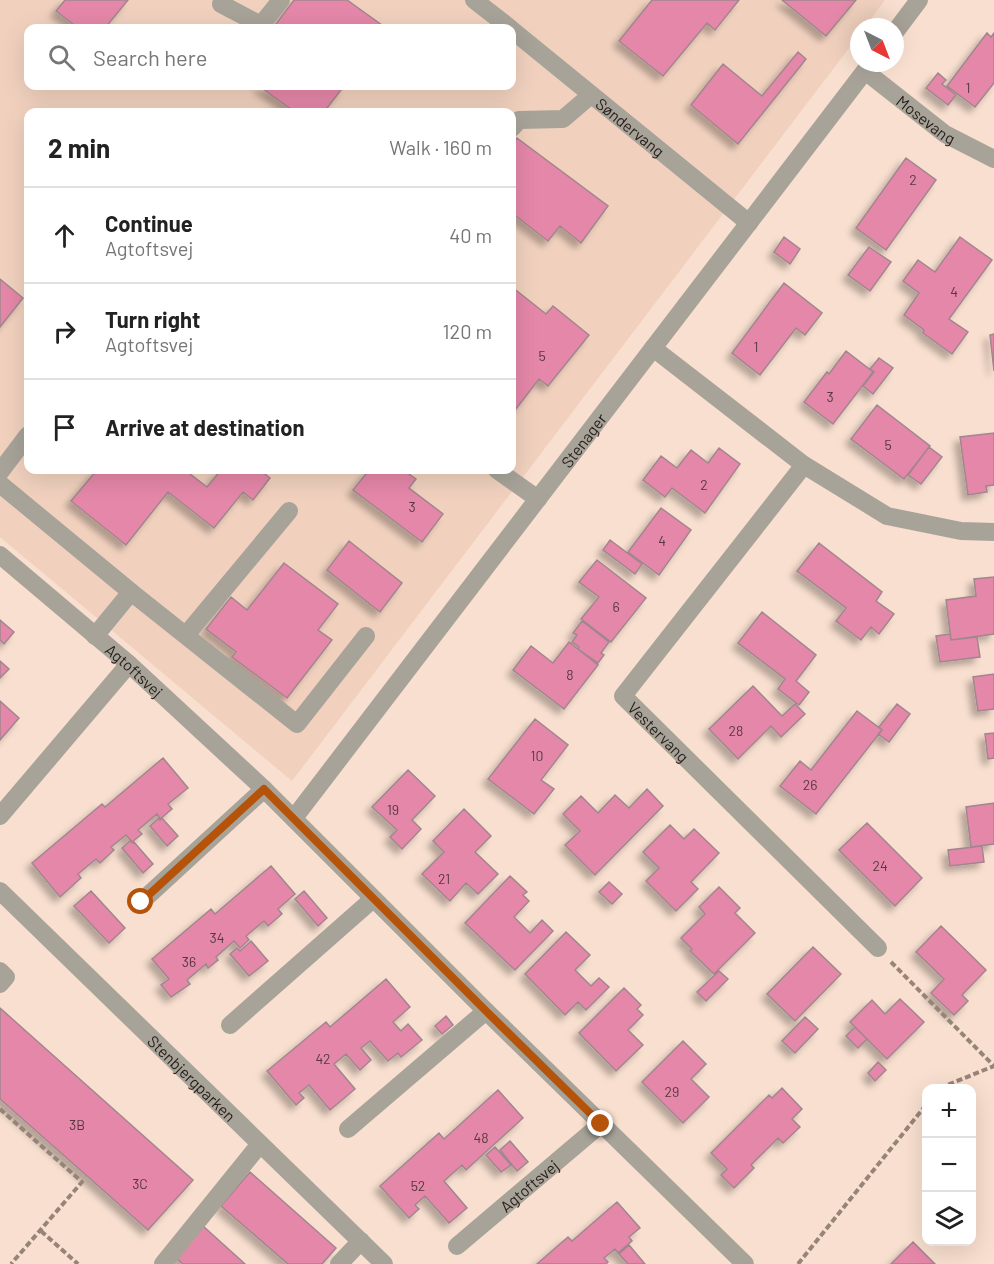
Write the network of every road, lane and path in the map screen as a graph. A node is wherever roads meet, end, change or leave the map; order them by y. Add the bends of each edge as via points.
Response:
1 (281, 0) edge
2 (474, 0) edge
3 (919, 0) edge
4 (221, 4) dead end
5 (904, 20) edge
6 (259, 24) edge
7 (262, 24) edge
8 (505, 24) edge
9 (516, 33) edge
10 (864, 72) edge
11 (874, 72) edge
12 (591, 95) junction
13 (516, 123) edge
14 (994, 159) edge
15 (749, 223) junction
16 (653, 348) junction
17 (24, 440) edge
18 (804, 465) junction
19 (0, 472) edge
20 (503, 474) edge
21 (0, 484) edge
22 (538, 499) junction
23 (289, 511) dead end
24 (994, 532) edge
25 (0, 555) edge
26 (131, 591) junction
27 (186, 635) junction
28 (95, 636) junction
29 (366, 636) dead end
30 (129, 664) junction
31 (264, 789) junction
32 (0, 816) edge
33 (294, 818) junction
34 (374, 899) junction
35 (141, 902) dead end
36 (4, 903) edge
37 (878, 948) joint
38 (0, 971) edge
39 (0, 984) edge
40 (486, 1011) junction
41 (230, 1025) dead end
42 (994, 1066) edge
43 (952, 1084) edge
44 (0, 1109) edge
45 (922, 1111) edge
46 (601, 1124) junction
47 (348, 1129) dead end
48 (260, 1144) junction
49 (41, 1231) junction
50 (361, 1241) junction
51 (457, 1246) dead end
52 (735, 1261) edge
53 (11, 1264) edge
54 (78, 1264) edge
55 (163, 1264) edge
56 (339, 1264) edge
57 (384, 1264) edge
58 (798, 1264) edge

1 - 7 street
2 - 8 street, Søndervang
3 - 5 street
4 - 6 street
9 - 12 street, Søndervang
10 - 15 street, Stenager
11 - 14 street, Mosevang via 945,134
12 - 13 street via 563,119 519,120
12 - 15 street, Søndervang
15 - 16 street, Stenager
16 - 18 street
16 - 22 street, Stenager
17 - 19 street
18 - 24 street via 887,516 961,531
18 - 37 street, Vestervang via 623,696
20 - 22 street
21 - 26 street
22 - 33 street, Stenager
23 - 27 street
25 - 28 street, Agtoftsvej
26 - 27 street
26 - 28 street
27 - 29 street via 297,723
28 - 30 street, Agtoftsvej
30 - 31 street, Agtoftsvej
30 - 32 street
31 - 33 street, Agtoftsvej
31 - 35 street
33 - 34 street, Agtoftsvej
34 - 40 street, Agtoftsvej
34 - 41 street
36 - 48 street, Stenbjergparken
37 - 42 path
38 - 39 street via 6,977
40 - 46 street, Agtoftsvej
40 - 47 street
42 - 43 path
44 - 49 path via 82,1182
45 - 58 path
46 - 51 street, Agtoftsvej
46 - 52 street, Agtoftsvej
48 - 50 street, Stenbjergparken
48 - 55 street
49 - 53 path
49 - 54 path
50 - 56 street
50 - 57 street, Stenbjergparken

